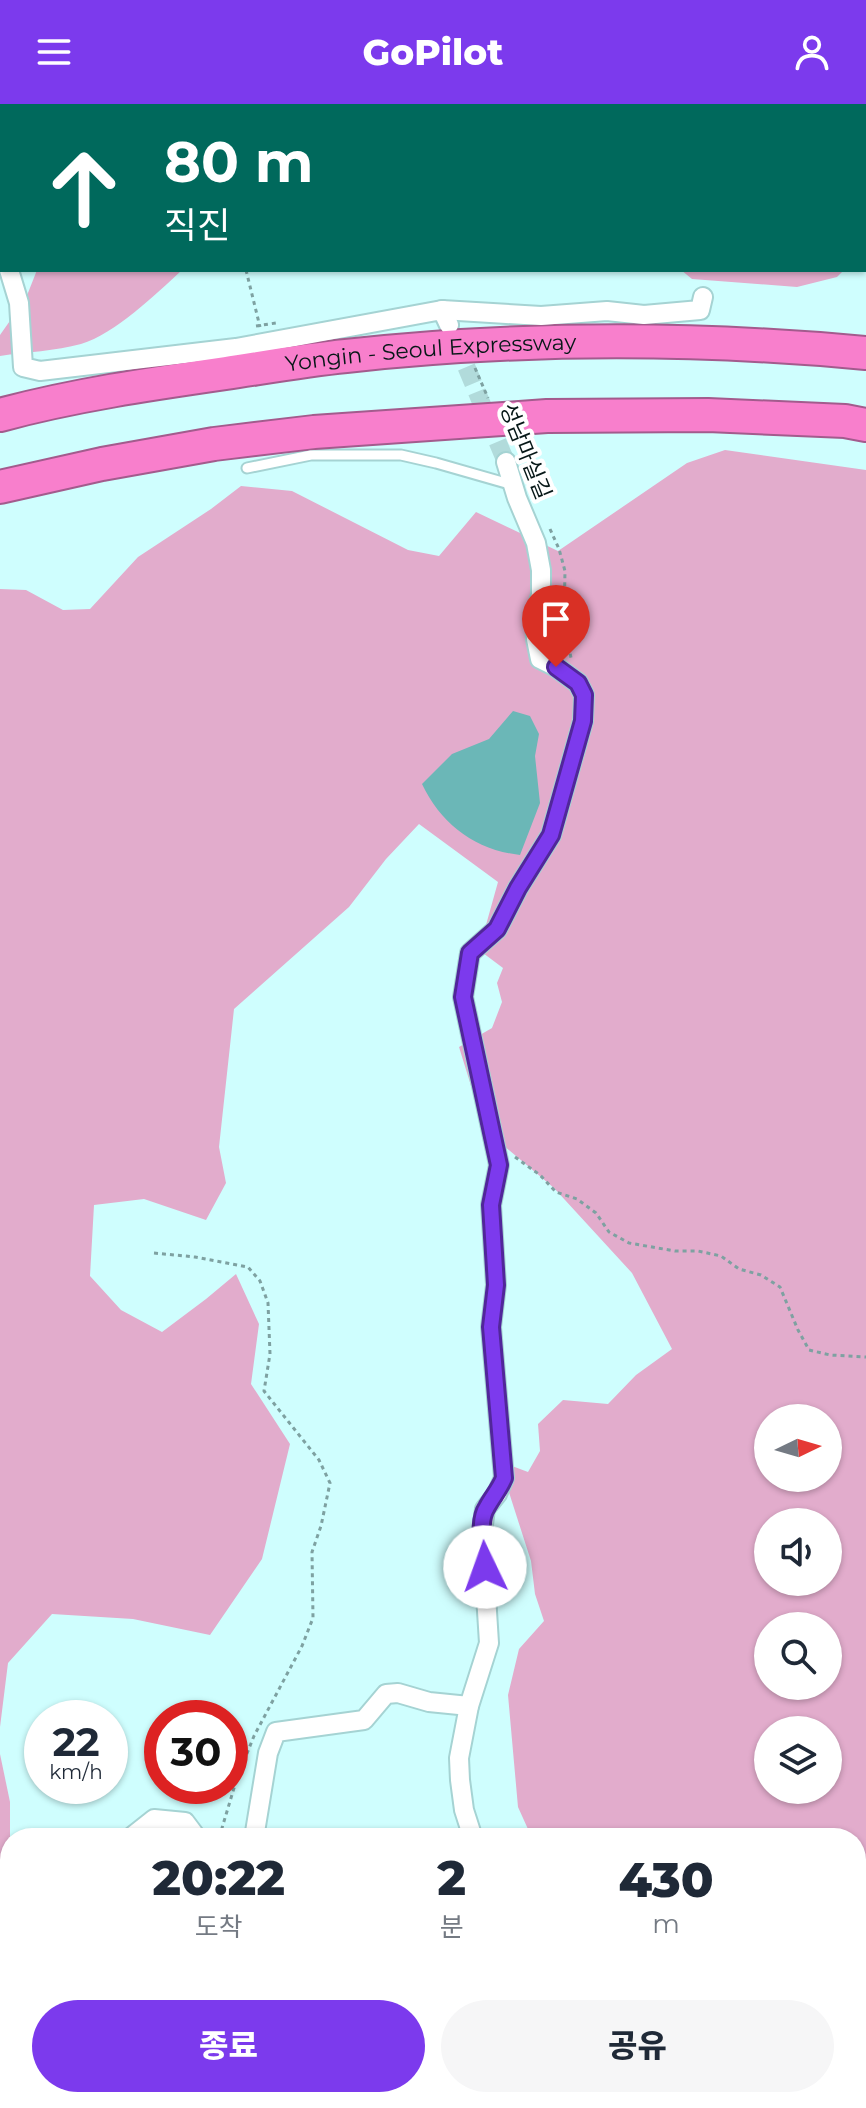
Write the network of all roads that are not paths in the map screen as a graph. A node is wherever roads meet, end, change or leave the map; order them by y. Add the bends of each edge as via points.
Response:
1 (10, 272) edge
2 (703, 297) dead end
3 (866, 353) edge
4 (0, 415) edge
5 (866, 425) edge
6 (506, 462) tunnel mouth
7 (247, 468) dead end
8 (513, 485) junction
9 (0, 487) edge
10 (469, 1706) junction
11 (143, 1828) edge
12 (190, 1828) edge
13 (256, 1828) edge
14 (470, 1828) edge

1 - 2 street via 19,303 23,367 40,371 236,348 262,334 446,317 700,310
3 - 4 highway, Yongin - Seoul Expressway via 772,345 575,341 467,346 345,356 107,391
5 - 9 highway via 708,415 547,416 314,432 200,446
6 - 8 street
7 - 8 lane via 311,455 401,455
8 - 10 street via 541,570 535,615 540,659 578,683 584,695 583,721 551,835 497,929 470,953 463,997 499,1165 491,1205 496,1285 491,1327 504,1478 485,1509 489,1643
10 - 13 street via 386,1694 364,1720 276,1732
10 - 14 street via 459,1758
11 - 12 street via 154,1819 185,1822

